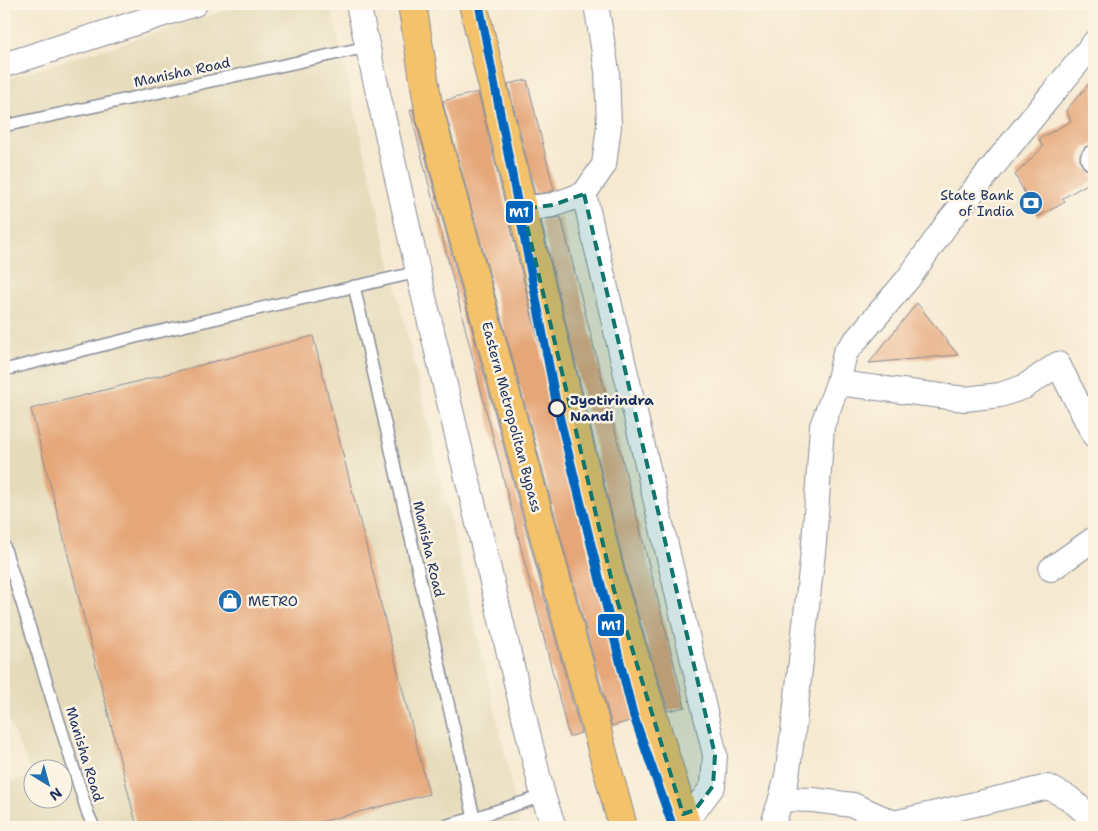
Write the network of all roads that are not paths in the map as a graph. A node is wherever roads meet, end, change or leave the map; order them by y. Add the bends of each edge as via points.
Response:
1 (195, 4) edge
2 (358, 4) edge
3 (412, 4) edge
4 (473, 4) edge
5 (596, 4) edge
6 (1094, 43) edge
7 (367, 47) junction
8 (4, 65) edge
9 (4, 126) edge
10 (584, 194) junction
11 (522, 209) junction
12 (418, 272) junction
13 (354, 286) junction
14 (4, 370) edge
15 (838, 383) junction
16 (1094, 435) edge
17 (1094, 540) edge
18 (4, 546) edge
19 (1051, 570) dead end
20 (543, 796) junction
21 (782, 799) junction
22 (474, 818) junction
23 (685, 820) edge
24 (1094, 820) edge
25 (94, 827) edge
26 (440, 827) edge
27 (554, 827) edge
28 (623, 827) edge
29 (772, 827) edge

1 - 8 street
2 - 7 street
3 - 28 main road, Eastern Metropolitan Bypass via 429,110
4 - 11 main road
5 - 10 street via 607,71 609,126 604,165
6 - 15 street via 949,221 908,279 845,353
7 - 9 lane, Manisha Road
7 - 12 street
10 - 11 street via 553,205
10 - 23 street via 715,755 713,786
11 - 23 main road via 614,590
12 - 13 lane
12 - 20 street
13 - 14 lane
13 - 22 lane, Manisha Road
15 - 16 street via 965,399 1000,395 1024,387 1058,364
15 - 21 street via 822,426 814,543 793,732
17 - 19 street
18 - 25 lane, Manisha Road
20 - 22 lane
20 - 27 street
21 - 24 street via 853,805 894,823 1048,788 1069,798
21 - 29 street
22 - 26 lane

